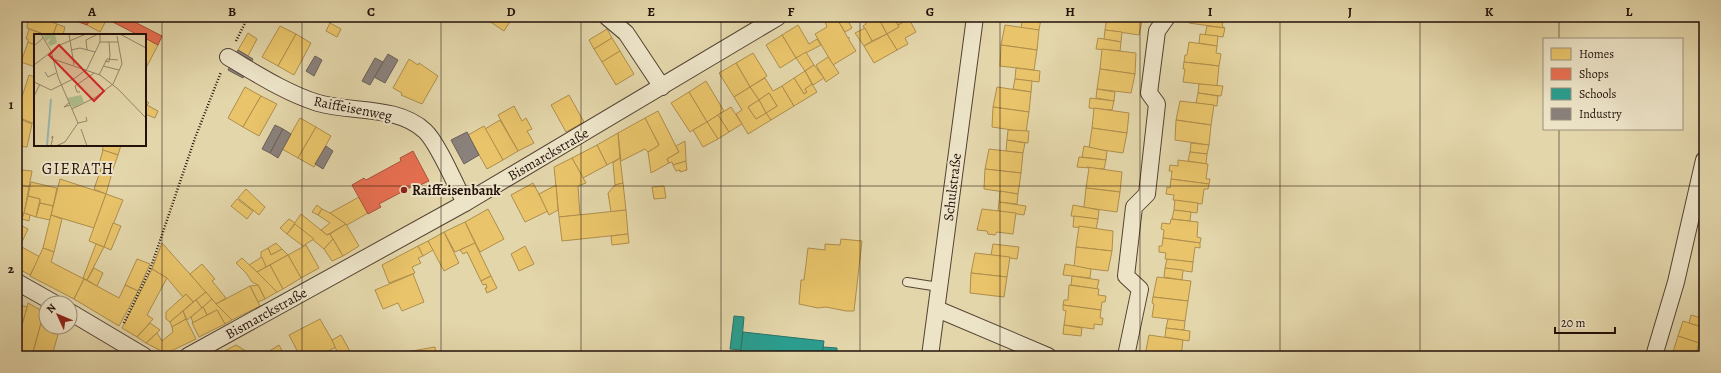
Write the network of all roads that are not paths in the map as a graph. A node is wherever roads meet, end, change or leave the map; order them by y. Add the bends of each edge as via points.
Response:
1 (607, 17) edge
2 (778, 17) edge
3 (974, 17) edge
4 (1167, 17) edge
5 (228, 57) road end
6 (662, 87) junction
7 (1704, 160) edge
8 (465, 203) junction
9 (17, 282) edge
10 (907, 282) dead end
11 (939, 286) junction
12 (40, 295) edge
13 (937, 309) junction
14 (78, 317) edge
15 (144, 356) edge
16 (188, 356) edge
17 (930, 356) edge
18 (1048, 356) edge
19 (1126, 356) edge
20 (1654, 356) edge

1 - 6 street via 626,33
2 - 6 street, Bismarckstraße
3 - 11 street, Schulstraße
4 - 19 street via 1157,31 1149,93 1157,104 1147,194 1134,207 1126,276 1140,288
5 - 8 street, Raiffeisenweg via 306,99 330,106 394,115 420,127 432,139
6 - 8 street, Bismarckstraße
7 - 20 street via 1676,282
8 - 16 street, Bismarckstraße
9 - 12 street
10 - 11 lane
11 - 13 street, Schulstraße
13 - 17 street, Schulstraße
13 - 18 street
14 - 15 street

